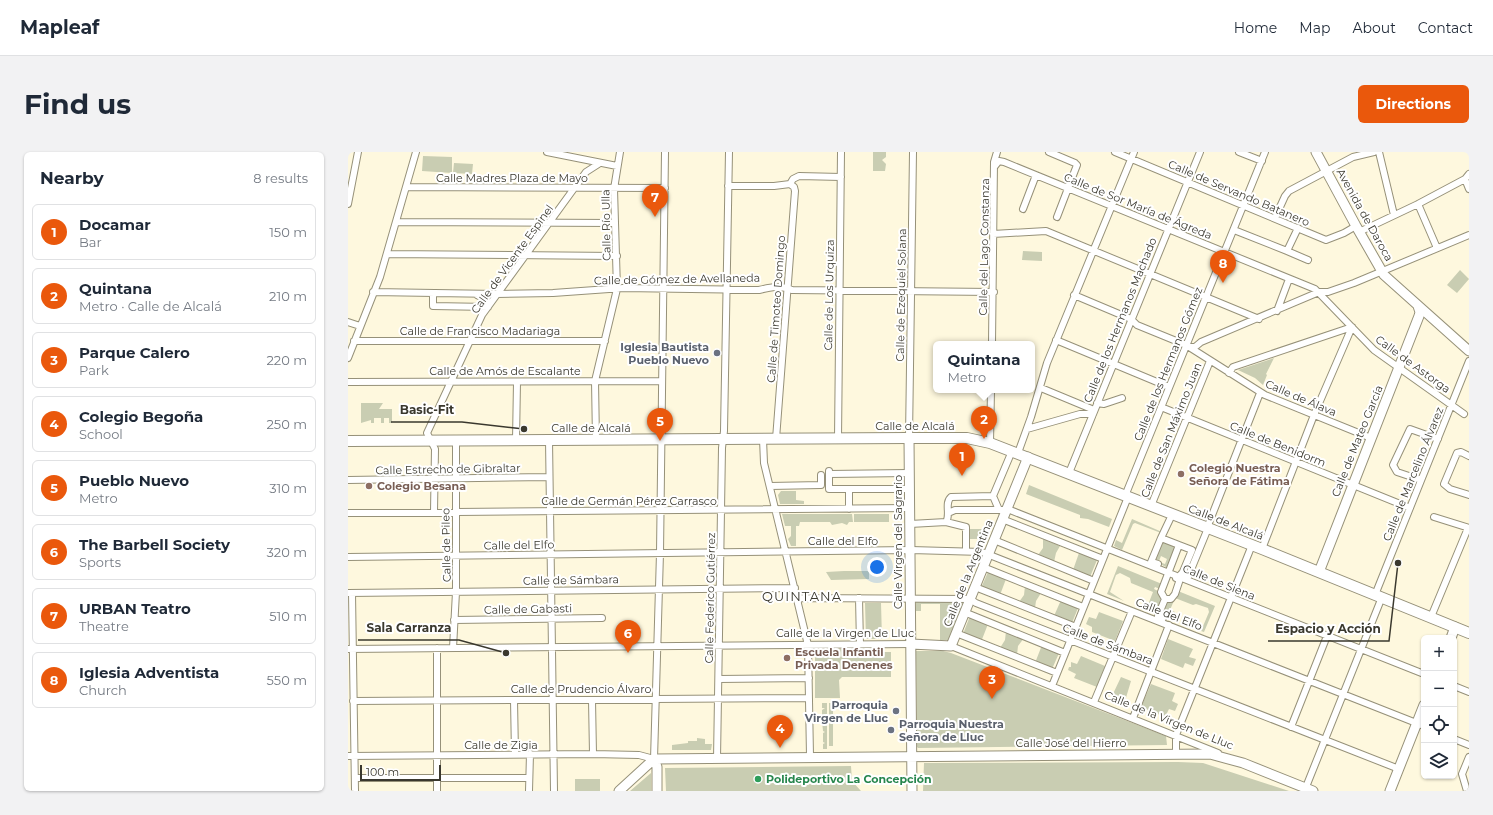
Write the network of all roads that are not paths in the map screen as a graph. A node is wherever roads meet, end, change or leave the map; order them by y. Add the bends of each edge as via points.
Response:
1 (358, 152) edge
2 (416, 152) edge
3 (547, 152) edge
4 (620, 152) edge
5 (665, 152) edge
6 (729, 152) edge
7 (841, 152) edge
8 (913, 152) edge
9 (997, 152) edge
10 (1002, 152) edge
11 (1049, 152) edge
12 (1068, 152) edge
13 (1115, 152) edge
14 (1134, 152) edge
15 (1200, 152) edge
16 (1239, 152) edge
17 (1265, 152) edge
18 (1316, 152) edge
19 (1374, 152) edge
20 (1379, 152) edge
21 (1065, 159) junction
22 (1132, 159) junction
23 (1002, 161) junction
24 (1262, 161) junction
25 (600, 163) junction
26 (617, 166) junction
27 (995, 166) junction
28 (1327, 171) junction
29 (1036, 175) junction
30 (1467, 176) edge
31 (841, 177) junction
32 (1187, 183) junction
33 (790, 184) junction
34 (728, 186) junction
35 (406, 187) junction
36 (575, 188) junction
37 (614, 188) junction
38 (665, 188) junction
39 (1069, 188) junction
40 (1469, 189) edge
41 (348, 204) edge
42 (1418, 204) junction
43 (1112, 206) junction
44 (1244, 206) junction
45 (1023, 209) dead end
46 (1394, 215) junction
47 (1057, 217) dead end
48 (1275, 218) junction
49 (396, 222) junction
50 (550, 222) junction
51 (616, 223) junction
52 (1298, 228) junction
53 (1168, 229) junction
54 (1357, 229) junction
55 (1234, 230) junction
56 (994, 234) junction
57 (1469, 235) edge
58 (1437, 248) junction
59 (1093, 251) junction
60 (1287, 251) junction
61 (1225, 252) junction
62 (387, 254) junction
63 (525, 256) junction
64 (617, 256) junction
65 (1308, 260) dead end
66 (1382, 271) junction
67 (1150, 274) junction
68 (1289, 279) junction
69 (788, 287) junction
70 (617, 288) junction
71 (726, 288) junction
72 (663, 289) junction
73 (374, 292) junction
74 (839, 292) junction
75 (911, 292) junction
76 (994, 292) junction
77 (1319, 292) junction
78 (433, 293) junction
79 (470, 293) junction
80 (498, 294) junction
81 (1074, 295) junction
82 (1206, 297) junction
83 (1418, 306) junction
84 (488, 307) junction
85 (1276, 311) junction
86 (1429, 315) junction
87 (1259, 318) junction
88 (1131, 319) junction
89 (1418, 319) junction
90 (348, 322) edge
91 (360, 326) junction
92 (1352, 327) junction
93 (1337, 332) junction
94 (605, 340) junction
95 (1056, 340) junction
96 (354, 341) junction
97 (469, 341) junction
98 (992, 341) edge
99 (1346, 343) junction
100 (1187, 346) junction
101 (1468, 346) edge
102 (348, 358) edge
103 (1210, 361) junction
104 (1469, 361) edge
105 (1113, 364) junction
106 (1399, 367) junction
107 (1228, 372) junction
108 (595, 381) junction
109 (662, 381) junction
110 (348, 382) edge
111 (450, 382) junction
112 (517, 382) junction
113 (1169, 387) junction
114 (1041, 388) junction
115 (991, 393) edge
116 (1260, 393) junction
117 (1122, 398) dead end
118 (1097, 403) junction
119 (1451, 405) junction
120 (1161, 407) junction
121 (1094, 412) junction
122 (1464, 414) dead end
123 (1314, 415) junction
124 (1186, 418) junction
125 (1027, 429) junction
126 (909, 438) junction
127 (1370, 438) junction
128 (723, 439) junction
129 (763, 439) junction
130 (776, 439) junction
131 (838, 439) junction
132 (1438, 439) junction
133 (516, 440) junction
134 (549, 440) junction
135 (596, 440) junction
136 (661, 440) junction
137 (1241, 440) junction
138 (348, 441) edge
139 (430, 441) junction
140 (456, 441) junction
141 (990, 443) junction
142 (1015, 452) junction
143 (1469, 456) edge
144 (1028, 457) junction
145 (1296, 463) junction
146 (909, 473) junction
147 (1069, 473) junction
148 (821, 474) dead end
149 (549, 477) junction
150 (455, 478) junction
151 (433, 479) junction
152 (348, 480) edge
153 (1421, 480) junction
154 (1352, 485) junction
155 (770, 486) junction
156 (849, 489) junction
157 (909, 489) junction
158 (1469, 495) edge
159 (993, 496) junction
160 (1126, 496) junction
161 (1151, 506) junction
162 (910, 508) junction
163 (1410, 508) junction
164 (776, 509) junction
165 (849, 509) junction
166 (660, 510) junction
167 (721, 510) junction
168 (550, 511) junction
169 (434, 512) junction
170 (455, 512) junction
171 (1002, 512) junction
172 (348, 513) edge
173 (948, 513) junction
174 (1434, 517) dead end
175 (1170, 519) dead end
176 (946, 522) junction
177 (910, 524) junction
178 (1468, 528) edge
179 (1206, 530) junction
180 (1162, 538) junction
181 (994, 540) junction
182 (1179, 545) junction
183 (1257, 547) junction
184 (1107, 548) junction
185 (910, 550) junction
186 (966, 551) junction
187 (720, 552) junction
188 (786, 552) junction
189 (1195, 552) junction
190 (660, 553) junction
191 (989, 554) junction
192 (550, 555) junction
193 (456, 556) junction
194 (348, 557) edge
195 (1103, 559) junction
196 (983, 567) junction
197 (1168, 572) junction
198 (1319, 572) junction
199 (1094, 580) junction
200 (1163, 584) junction
201 (975, 587) junction
202 (795, 588) junction
203 (658, 589) junction
204 (720, 589) junction
205 (550, 590) junction
206 (1177, 590) junction
207 (456, 592) junction
208 (350, 593) edge
209 (1089, 594) junction
210 (1379, 596) junction
211 (798, 598) junction
212 (859, 598) junction
213 (910, 598) junction
214 (1231, 598) junction
215 (970, 599) junction
216 (1165, 599) junction
217 (1084, 607) junction
218 (1132, 610) junction
219 (964, 612) junction
220 (1431, 617) junction
221 (602, 618) dead end
222 (552, 619) junction
223 (454, 620) junction
224 (1161, 622) junction
225 (1169, 625) junction
226 (1076, 627) junction
227 (1455, 627) junction
228 (956, 633) junction
229 (1469, 633) edge
230 (1452, 635) edge
231 (1327, 636) junction
232 (1071, 639) junction
233 (1214, 643) junction
234 (911, 644) junction
235 (808, 645) junction
236 (860, 645) junction
237 (657, 646) junction
238 (719, 646) junction
239 (951, 646) junction
240 (552, 647) junction
241 (437, 648) junction
242 (453, 648) junction
243 (350, 649) edge
244 (1361, 649) junction
245 (1065, 652) junction
246 (1114, 657) junction
247 (1151, 671) junction
248 (1057, 673) junction
249 (1421, 673) edge
250 (809, 678) junction
251 (718, 679) junction
252 (350, 681) edge
253 (1309, 681) junction
254 (1052, 686) junction
255 (1457, 687) edge
256 (1196, 689) junction
257 (1469, 692) edge
258 (1343, 695) junction
259 (809, 698) junction
260 (656, 699) junction
261 (718, 699) junction
262 (437, 700) junction
263 (514, 700) junction
264 (552, 700) junction
265 (592, 700) junction
266 (352, 701) junction
267 (1094, 702) junction
268 (1424, 707) edge
269 (1133, 718) junction
270 (350, 724) edge
271 (1420, 725) edge
272 (1291, 727) junction
273 (1176, 735) junction
274 (1324, 740) junction
275 (1457, 740) edge
276 (1469, 745) edge
277 (515, 754) junction
278 (530, 754) junction
279 (553, 754) junction
280 (594, 754) junction
281 (1176, 754) junction
282 (437, 755) junction
283 (351, 756) edge
284 (810, 756) junction
285 (912, 756) junction
286 (1222, 756) junction
287 (1469, 757) edge
288 (654, 759) junction
289 (717, 759) junction
290 (1399, 769) junction
291 (355, 778) junction
292 (437, 778) junction
293 (529, 778) junction
294 (1310, 789) edge
295 (355, 791) edge
296 (437, 791) edge
297 (529, 791) edge
298 (554, 791) edge
299 (618, 791) edge
300 (658, 791) edge
301 (912, 791) edge
302 (1390, 791) edge
303 (1467, 791) edge

1 - 41 street
2 - 35 street
3 - 25 street
4 - 26 street, Calle Río Ulla
5 - 38 street
6 - 34 street, Calle Federico Gutiérrez
7 - 31 street, Calle de Los Urquiza
8 - 75 street, Calle de Ezequiel Solana
9 - 27 street, Calle del Lago Constanza
10 - 23 street
11 - 21 street
12 - 21 street
13 - 22 street, Calle de Servando Batanero
14 - 22 street
15 - 32 street, Calle de los Hermanos Machado
16 - 24 street
17 - 24 street, Calle de los Hermanos Gómez
18 - 28 street, Avenida de Daroca
19 - 28 street via 1353,157
20 - 46 street
21 - 39 street via 1075,163 1076,169
22 - 32 street, Calle de Servando Batanero
22 - 43 street
23 - 27 street
23 - 29 street, Calle de Sor María de Ágreda
24 - 44 street, Calle de los Hermanos Gómez
25 - 26 street
25 - 36 street, Calle de Vicente Espinel via 586,172
26 - 37 street, Calle Río Ulla
27 - 56 street, Calle del Lago Constanza
28 - 48 street via 1287,192
28 - 54 street, Avenida de Daroca
29 - 39 street, Calle de Sor María de Ágreda
29 - 45 street
30 - 40 street
30 - 42 street, Calle de Servando Batanero
31 - 33 street via 800,176
31 - 74 street, Calle de Los Urquiza
32 - 44 street, Calle de Servando Batanero
32 - 53 street, Calle de los Hermanos Machado
33 - 34 street
33 - 69 street, Calle de Timoteo Domingo via 794,186 795,191
34 - 71 street, Calle Federico Gutiérrez
35 - 36 street, Calle Madres Plaza de Mayo
35 - 49 street
36 - 37 street, Calle Madres Plaza de Mayo
36 - 50 street, Calle de Vicente Espinel
37 - 38 street, Calle Madres Plaza de Mayo
37 - 51 street, Calle Río Ulla
38 - 72 street
39 - 43 street, Calle de Sor María de Ágreda
39 - 47 street
42 - 46 street, Calle de Servando Batanero
42 - 58 street
43 - 53 street, Calle de Sor María de Ágreda
43 - 59 street
44 - 48 street, Calle de Servando Batanero
44 - 55 street, Calle de los Hermanos Gómez
46 - 54 street, Calle de Servando Batanero
48 - 52 street, Calle de Servando Batanero
49 - 50 street
49 - 62 street
50 - 51 street
50 - 63 street, Calle de Vicente Espinel
51 - 64 street, Calle Río Ulla
52 - 54 street, Calle de Servando Batanero via 1326,240
52 - 60 street
53 - 61 street, Calle de Sor María de Ágreda
53 - 67 street, Calle de los Hermanos Machado
54 - 66 street, Avenida de Daroca
55 - 60 street
55 - 61 street, Calle de los Hermanos Gómez
56 - 59 street via 1046,231
56 - 76 street, Calle del Lago Constanza
57 - 58 street
58 - 66 street
59 - 67 street
59 - 81 street
60 - 65 street
61 - 68 street, Calle de Sor María de Ágreda
61 - 82 street, Calle de los Hermanos Gómez
62 - 63 street
62 - 73 street
63 - 64 street
63 - 80 street, Calle de Vicente Espinel
64 - 70 street, Calle Río Ulla
66 - 77 street via 1328,292
66 - 83 street, Avenida de Daroca
67 - 82 street
67 - 88 street, Calle de los Hermanos Machado
68 - 77 street, Calle de Sor María de Ágreda
68 - 85 street
69 - 71 street, Calle de Gómez de Avellaneda via 770,286 760,290
69 - 74 street, Calle de Gómez de Avellaneda via 792,290
69 - 130 street, Calle de Timoteo Domingo
70 - 72 street, Calle de Gómez de Avellaneda
70 - 80 street, Calle de Gómez de Avellaneda
70 - 94 street, Calle Río Ulla
71 - 72 street, Calle de Gómez de Avellaneda
71 - 128 street, Calle Federico Gutiérrez
72 - 109 street
73 - 78 street, Calle de Gómez de Avellaneda
73 - 91 street
74 - 75 street, Calle de Gómez de Avellaneda
74 - 131 street, Calle de Los Urquiza
75 - 76 street, Calle de Gómez de Avellaneda
75 - 126 street, Calle de Ezequiel Solana
76 - 98 street, Calle del Lago Constanza
77 - 85 street
77 - 92 street, Calle de Astorga
78 - 79 street, Calle de Gómez de Avellaneda
78 - 84 street via 433,306
79 - 80 street, Calle de Gómez de Avellaneda
79 - 84 street, Calle de Gómez de Avellaneda via 486,299
80 - 84 street, Calle de Vicente Espinel
81 - 88 street, Calle de Álava
81 - 95 street
82 - 87 street
82 - 100 street, Calle de los Hermanos Gómez
83 - 86 street, Avenida de Daroca
83 - 89 street, Calle de Mateo García
84 - 97 street, Calle de Vicente Espinel
85 - 87 street
86 - 89 street via 1423,315
86 - 101 street, Avenida de Daroca
87 - 100 street via 1201,342 1195,347
88 - 100 street, Calle de Álava via 1137,325
88 - 105 street, Calle de los Hermanos Machado
89 - 106 street, Calle de Mateo García
90 - 91 street
91 - 96 street
92 - 93 street
92 - 99 street
92 - 106 street, Calle de Astorga via 1374,350
93 - 99 street via 1344,335
93 - 107 street via 1233,367
94 - 97 street, Calle de Francisco Madariaga
94 - 108 street, Calle Río Ulla
95 - 105 street
95 - 114 street
96 - 97 street, Calle de Francisco Madariaga
96 - 102 street
97 - 111 street, Calle de Vicente Espinel
99 - 123 street
100 - 103 street, Calle de Álava
100 - 113 street, Calle de los Hermanos Gómez
103 - 107 street, Calle de Álava
103 - 124 street, Calle de San Máximo Juan
104 - 119 street, Calle de Marcelino Álvarez
105 - 113 street
105 - 118 street, Calle de los Hermanos Machado
106 - 119 street, Calle de Astorga
106 - 127 street, Calle de Mateo García
107 - 116 street, Calle de Álava
108 - 109 street, Calle de Amós de Escalante
108 - 112 street, Calle de Amós de Escalante
108 - 135 street, Calle Río Ulla
109 - 136 street
110 - 111 street, Calle de Amós de Escalante
111 - 112 street, Calle de Amós de Escalante
111 - 139 street, Calle de Vicente Espinel via 427,433
112 - 133 street
113 - 120 street, Calle de los Hermanos Gómez
114 - 121 street
114 - 125 street
115 - 141 street
116 - 123 street, Calle de Álava
116 - 137 street
117 - 118 street via 1104,404
118 - 121 street, Calle de los Hermanos Machado
119 - 122 street, Calle de Astorga
119 - 132 street, Calle de Marcelino Álvarez
120 - 124 street, Calle de Benidorm
120 - 160 street, Calle de los Hermanos Gómez
121 - 125 street
121 - 147 street, Calle de los Hermanos Machado
123 - 127 street, Calle de Álava
123 - 145 street
124 - 137 street, Calle de Benidorm
124 - 161 street, Calle de San Máximo Juan
125 - 142 street
126 - 131 main road, Calle de Alcalá
126 - 141 main road, Calle de Alcalá via 967,438
126 - 146 street, Calle Virgen del Sagrario
127 - 154 street, Calle de Mateo García
128 - 129 main road, Calle de Alcalá
128 - 136 main road, Calle de Alcalá
128 - 167 street, Calle Federico Gutiérrez
129 - 130 main road, Calle de Alcalá
129 - 155 street via 764,463
130 - 131 main road, Calle de Alcalá
132 - 153 street, Calle de Marcelino Álvarez
132 - 153 street via 1410,429 1395,460 1395,470
133 - 134 main road, Calle de Alcalá
133 - 140 main road, Calle de Alcalá
134 - 135 main road, Calle de Alcalá
134 - 149 street
135 - 136 main road, Calle de Alcalá
136 - 166 street
137 - 145 street, Calle de Benidorm
137 - 179 street
138 - 139 main road, Calle de Alcalá
139 - 140 main road, Calle de Alcalá
139 - 151 street via 435,449 436,474
140 - 150 street, Calle de Pileo
141 - 142 main road, Calle de Alcalá
142 - 144 main road, Calle de Alcalá
142 - 159 street
143 - 158 street via 1457,453 1444,484 1450,489
144 - 147 main road, Calle de Alcalá
144 - 171 street, Calle de la Argentina
145 - 154 street, Calle de Benidorm
145 - 183 street
146 - 156 street via 829,472 829,488
146 - 157 street, Calle Virgen del Sagrario
147 - 160 main road, Calle de Alcalá
148 - 155 street via 821,485
149 - 150 street, Calle Estrecho de Gibraltar
149 - 168 street
150 - 151 street, Calle Estrecho de Gibraltar
150 - 170 street, Calle de Pileo
151 - 152 street, Calle Estrecho de Gibraltar
151 - 169 street
153 - 163 street, Calle de Marcelino Álvarez
154 - 163 street, Calle de Benidorm
154 - 198 street, Calle de Mateo García
155 - 164 street
156 - 157 street
156 - 165 street
157 - 162 street, Calle Virgen del Sagrario
159 - 171 street
159 - 173 street via 951,497 948,501
160 - 161 main road, Calle de Alcalá
160 - 184 street, Calle de los Hermanos Gómez
161 - 179 main road, Calle de Alcalá
162 - 165 street, Calle de Germán Pérez Carrasco
162 - 177 street, Calle Virgen del Sagrario
163 - 210 street, Calle de Marcelino Álvarez
164 - 165 street, Calle de Germán Pérez Carrasco
164 - 167 street, Calle de Germán Pérez Carrasco
164 - 188 street
166 - 167 street, Calle de Germán Pérez Carrasco
166 - 168 street, Calle de Germán Pérez Carrasco
166 - 190 street
167 - 187 street, Calle Federico Gutiérrez
168 - 170 street, Calle de Germán Pérez Carrasco
168 - 192 street
169 - 170 street, Calle de Germán Pérez Carrasco
169 - 172 street, Calle de Germán Pérez Carrasco
170 - 193 street, Calle de Pileo
171 - 173 street, Calle de la Argentina via 955,510
171 - 181 street, Calle de la Argentina
171 - 184 street, Calle de Siena
171 - 195 street via 1036,532
173 - 176 street
174 - 178 street
175 - 180 street
176 - 177 street
176 - 186 street via 966,527
177 - 185 street, Calle Virgen del Sagrario
178 - 220 street
179 - 183 main road, Calle de Alcalá
179 - 189 street
180 - 182 street
180 - 197 street via 1151,562
181 - 191 street, Calle de la Argentina
181 - 199 street
182 - 189 street
182 - 197 street
183 - 198 main road, Calle de Alcalá
183 - 214 street
184 - 195 street, Calle de los Hermanos Gómez
184 - 197 street, Calle de Siena
185 - 186 street, Calle del Elfo
185 - 188 street, Calle del Elfo
185 - 213 street, Calle Virgen del Sagrario
186 - 191 street, Calle del Elfo
187 - 188 street, Calle del Elfo
187 - 190 street, Calle del Elfo
187 - 204 street, Calle Federico Gutiérrez
188 - 202 street
189 - 197 street via 1188,576
190 - 192 street, Calle del Elfo
190 - 203 street
191 - 196 street, Calle de la Argentina
191 - 209 street, Calle del Elfo
192 - 193 street, Calle del Elfo
192 - 205 street
193 - 194 street, Calle del Elfo
193 - 207 street, Calle de Pileo
195 - 199 street, Calle de los Hermanos Gómez
196 - 201 street, Calle de la Argentina
196 - 217 street
197 - 200 street
197 - 206 street via 1180,579
197 - 214 street, Calle de Siena
198 - 210 main road, Calle de Alcalá
199 - 209 street, Calle de los Hermanos Gómez
200 - 206 street
200 - 216 street via 1161,592
201 - 215 street, Calle de la Argentina
201 - 226 street
202 - 204 street, Calle de Sámbara
202 - 211 street
203 - 204 street, Calle de Sámbara
203 - 205 street, Calle de Sámbara
203 - 237 street
204 - 238 street, Calle Federico Gutiérrez
205 - 207 street, Calle de Sámbara
205 - 222 street
206 - 216 street via 1173,597
207 - 208 street, Calle de Sámbara
207 - 223 street, Calle de Pileo
208 - 243 street
209 - 217 street, Calle de los Hermanos Gómez
209 - 218 street, Calle del Elfo
210 - 220 main road, Calle de Alcalá
210 - 244 street, Calle de Marcelino Álvarez
211 - 212 street, Calle de Sámbara
211 - 235 street
212 - 213 street, Calle de Sámbara
212 - 236 street
213 - 215 street, Calle de Sámbara
213 - 234 street, Calle Virgen del Sagrario
214 - 231 street, Calle de Siena
214 - 233 street
215 - 219 street, Calle de la Argentina
215 - 232 street, Calle de Sámbara
216 - 224 street via 1158,616 1163,618
217 - 226 street, Calle de los Hermanos Gómez
218 - 224 street, Calle del Elfo
218 - 246 street
219 - 228 street, Calle de la Argentina
219 - 245 street
220 - 227 main road, Calle de Alcalá
221 - 222 street, Calle de Gabasti
222 - 223 street, Calle de Gabasti
222 - 240 street
223 - 242 street, Calle de Pileo
224 - 225 street, Calle del Elfo
225 - 233 street, Calle del Elfo
225 - 247 street
226 - 232 street, Calle de los Hermanos Gómez
227 - 229 main road, Calle de Alcalá
227 - 230 street
228 - 239 street, Calle de la Argentina
228 - 248 street
231 - 244 street, Calle de Siena
231 - 253 street
232 - 245 street, Calle de los Hermanos Gómez
232 - 246 street, Calle de Sámbara
233 - 253 street, Calle del Elfo
233 - 256 street
234 - 236 street, Calle de la Virgen de Lluc
234 - 239 street, Calle de la Virgen de Lluc
234 - 285 street, Calle Virgen del Sagrario
235 - 236 street, Calle de la Virgen de Lluc
235 - 238 street, Calle de la Virgen de Lluc
235 - 250 street
237 - 238 street, Calle de la Virgen de Lluc
237 - 240 street, Calle de la Virgen de Lluc
237 - 260 street
238 - 251 street, Calle Federico Gutiérrez
239 - 254 street, Calle de la Virgen de Lluc
240 - 242 street, Calle de la Virgen de Lluc
240 - 264 street
241 - 242 street, Calle de la Virgen de Lluc
241 - 243 street, Calle de la Virgen de Lluc
241 - 262 street
243 - 252 street
244 - 249 street, Calle de Siena
244 - 258 street, Calle de Marcelino Álvarez
245 - 248 street, Calle de los Hermanos Gómez
246 - 247 street, Calle de Sámbara
246 - 267 street
247 - 256 street, Calle de Sámbara
247 - 269 street
248 - 254 street, Calle de los Hermanos Gómez
250 - 251 street
250 - 259 street
251 - 261 street, Calle Federico Gutiérrez
252 - 266 street
253 - 258 street, Calle del Elfo
253 - 272 street
254 - 267 street, Calle de la Virgen de Lluc
255 - 257 street
256 - 272 street, Calle de Sámbara
256 - 273 street
258 - 271 street, Calle del Elfo
258 - 274 street, Calle de Marcelino Álvarez
259 - 261 street, Calle de Prudencio Álvaro
259 - 284 street
260 - 261 street, Calle de Prudencio Álvaro
260 - 265 street, Calle de Prudencio Álvaro
260 - 288 street
261 - 289 street, Calle Federico Gutiérrez
262 - 263 street, Calle de Prudencio Álvaro
262 - 266 street, Calle de Prudencio Álvaro
262 - 282 street
263 - 264 street, Calle de Prudencio Álvaro
263 - 277 street
264 - 265 street, Calle de Prudencio Álvaro
264 - 279 street
265 - 280 street
266 - 270 street
267 - 269 street, Calle de la Virgen de Lluc
268 - 271 street
269 - 273 street, Calle de la Virgen de Lluc
270 - 283 street
271 - 290 street
272 - 274 street, Calle de Sámbara
273 - 281 street
273 - 286 street, Calle de la Virgen de Lluc
274 - 290 street, Calle de Sámbara
274 - 294 street, Calle de Marcelino Álvarez
275 - 276 street
277 - 278 street, Calle de Zigia
277 - 282 street, Calle de Zigia
278 - 279 street, Calle de Zigia
278 - 293 street
279 - 280 street, Calle de Zigia
279 - 298 street
280 - 288 street, Calle de Zigia via 639,755
281 - 285 street, Calle José del Hierro
281 - 286 street, Calle José del Hierro
282 - 283 street, Calle de Zigia
282 - 292 street
283 - 291 street
284 - 285 street, Calle José del Hierro
284 - 289 street, Calle José del Hierro
285 - 301 street, Calle Virgen del Sagrario
286 - 294 street, Calle de la Virgen de Lluc
287 - 303 street via 1462,774
288 - 289 street, Calle José del Hierro
288 - 299 street
288 - 300 street
290 - 302 street
291 - 292 street
291 - 295 street
292 - 293 street
292 - 296 street
293 - 297 street

